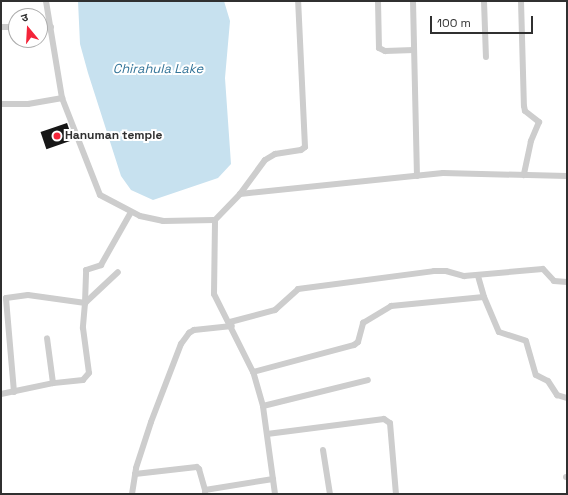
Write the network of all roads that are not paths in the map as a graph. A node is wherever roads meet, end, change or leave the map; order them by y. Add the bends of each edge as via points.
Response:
1 (46, 1) edge
2 (298, 1) edge
3 (378, 1) edge
4 (413, 1) edge
5 (484, 1) edge
6 (521, 1) edge
7 (51, 27) joint
8 (414, 50) junction
9 (486, 57) dead end
10 (62, 98) junction
11 (1, 104) edge
12 (524, 175) junction
13 (417, 176) junction
14 (567, 176) edge
15 (240, 194) junction
16 (131, 212) junction
17 (215, 220) junction
18 (118, 272) dead end
19 (478, 276) junction
20 (567, 282) edge
21 (484, 297) junction
22 (85, 303) junction
23 (231, 324) junction
24 (47, 338) dead end
25 (253, 372) junction
26 (368, 380) dead end
27 (53, 383) junction
28 (14, 392) junction
29 (1, 394) edge
30 (567, 398) edge
31 (263, 406) junction
32 (267, 434) junction
33 (323, 450) dead end
34 (135, 474) junction
35 (273, 479) junction
36 (205, 492) edge
37 (132, 494) edge
38 (276, 494) edge
39 (330, 494) edge
40 (396, 494) edge

1 - 7 street
2 - 15 street via 304,147 301,150 275,154 265,160
3 - 8 street via 379,48 385,51
4 - 8 street
5 - 9 street
6 - 12 street via 524,106 525,111 539,122 529,148
7 - 10 street
8 - 13 street
10 - 11 street via 28,104
10 - 16 street via 100,194
12 - 13 street via 443,173
12 - 14 street
13 - 15 street
15 - 17 street
16 - 17 street via 162,221
16 - 22 street via 101,265 86,270
17 - 23 street via 214,294
18 - 22 street
19 - 20 street via 543,269 550,279
19 - 21 street
19 - 23 street via 434,271 312,286 292,293 275,310
21 - 25 street via 391,306 363,323 358,342 354,345
21 - 30 street via 499,332 526,340 536,375 548,381 560,396
22 - 27 street via 83,328 89,373 83,380
22 - 28 street via 28,295 6,298
23 - 25 street
23 - 34 street via 194,330 181,344 151,422
24 - 27 street
25 - 31 street
26 - 31 street
27 - 28 street
28 - 29 street
31 - 32 street
32 - 35 street
32 - 40 street via 384,419 390,423
33 - 39 street
34 - 36 street via 197,468 200,469
34 - 37 street
35 - 36 street
35 - 38 street

